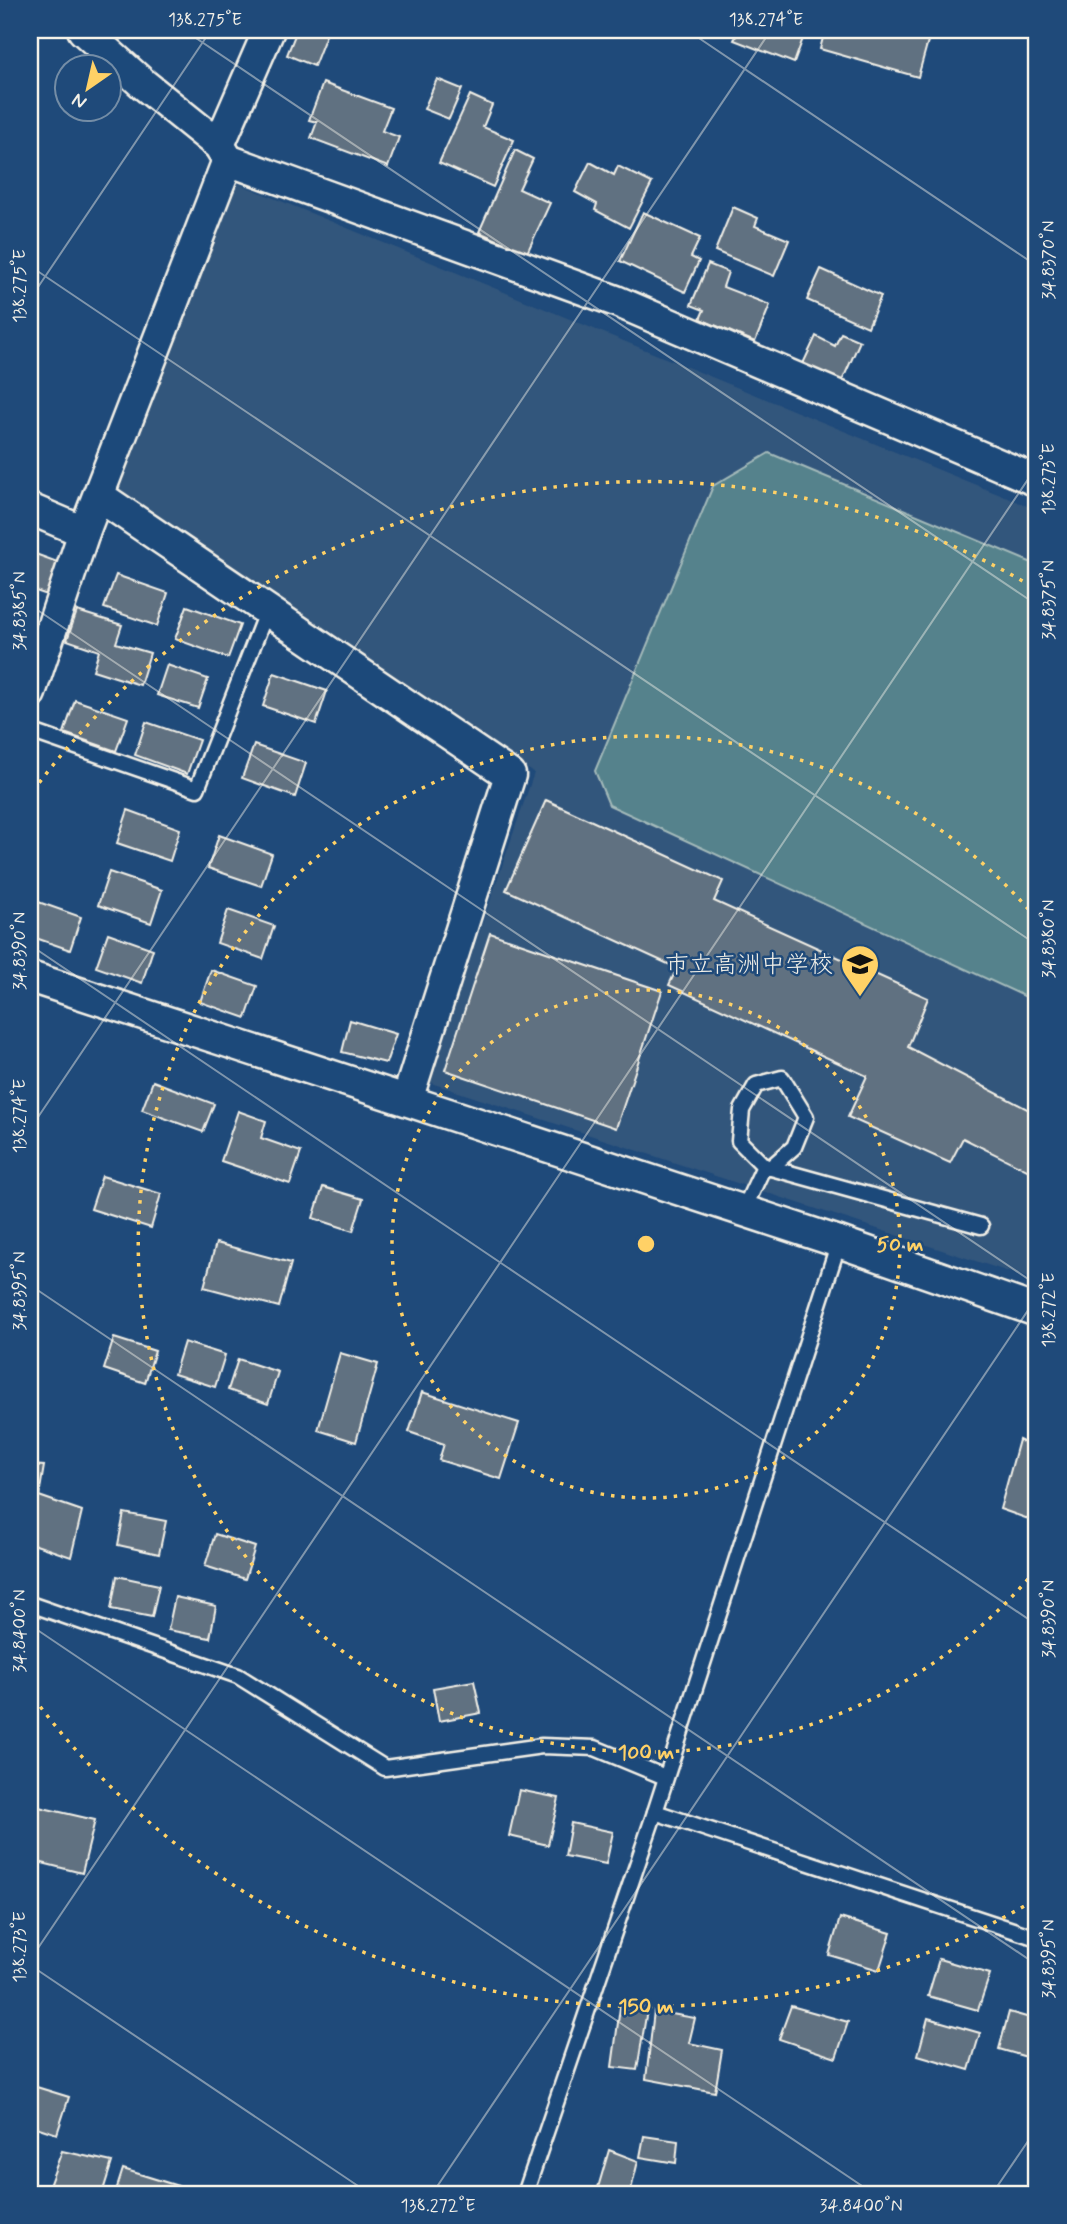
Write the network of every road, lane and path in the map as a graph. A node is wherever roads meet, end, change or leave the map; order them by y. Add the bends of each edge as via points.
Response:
1 (83, 30) edge
2 (269, 30) edge
3 (223, 153) junction
4 (1037, 481) edge
5 (99, 496) junction
6 (30, 509) edge
7 (84, 532) junction
8 (267, 610) junction
9 (30, 692) edge
10 (30, 731) edge
11 (30, 977) edge
12 (407, 1100) junction
13 (767, 1167) junction
14 (743, 1211) junction
15 (981, 1226) dead end
16 (839, 1242) junction
17 (1037, 1311) edge
18 (30, 1604) edge
19 (665, 1777) junction
20 (655, 1812) junction
21 (1037, 1938) edge
22 (525, 2194) edge

1 - 3 street
2 - 3 street
3 - 4 street via 616,301
3 - 5 street
5 - 7 street
5 - 8 street
6 - 7 street
7 - 9 street
8 - 10 lane via 197,789
8 - 12 street via 510,775
11 - 12 street
12 - 14 street
13 - 13 lane via 739,1141 742,1110 756,1085 782,1078 806,1117 794,1147
13 - 14 lane
13 - 15 lane
14 - 16 street
16 - 17 street
16 - 19 lane
18 - 19 lane via 238,1676 385,1768 542,1746 595,1748
19 - 20 lane
20 - 21 lane
20 - 22 lane

